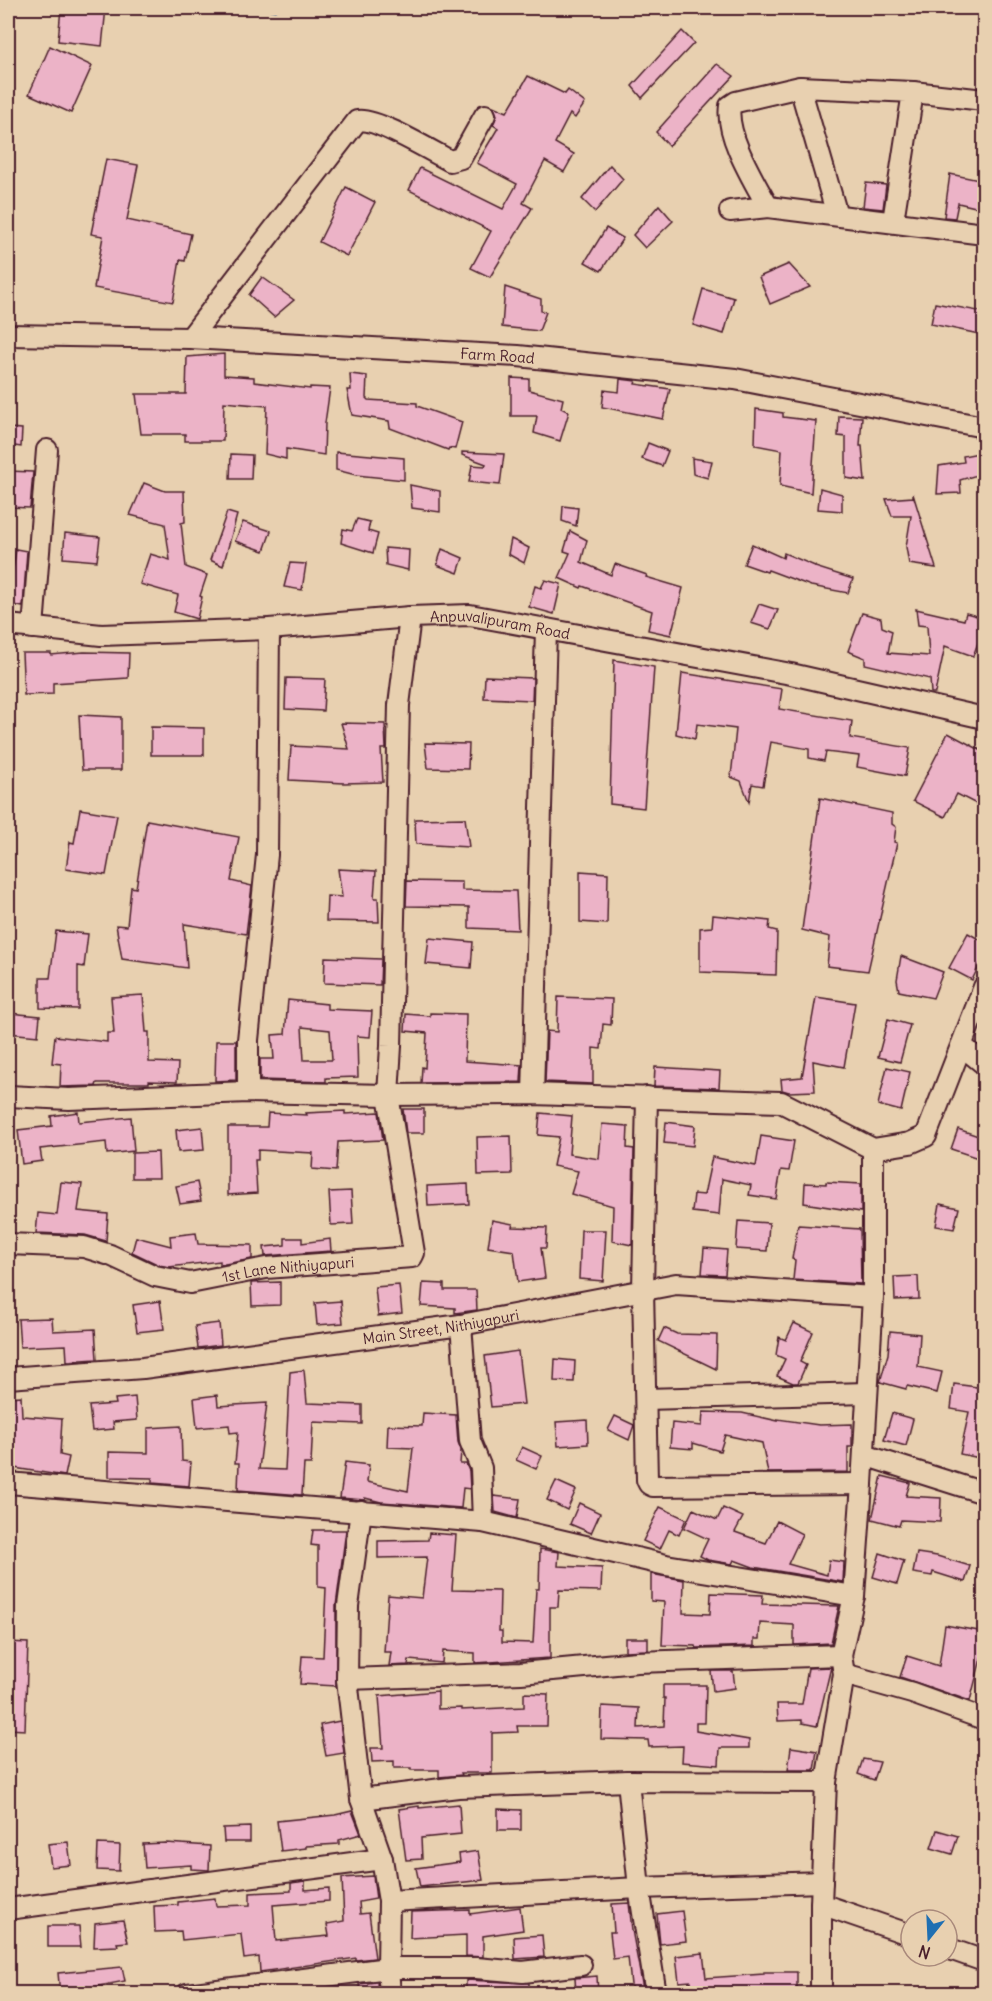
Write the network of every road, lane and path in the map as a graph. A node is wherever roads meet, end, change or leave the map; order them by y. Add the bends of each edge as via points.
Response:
1 (800, 87) junction
2 (913, 92) junction
3 (984, 100) edge
4 (484, 115) dead end
5 (768, 207) junction
6 (730, 211) dead end
7 (837, 215) junction
8 (893, 221) junction
9 (984, 234) edge
10 (8, 335) edge
11 (190, 338) junction
12 (984, 427) edge
13 (47, 450) dead end
14 (410, 617) junction
15 (8, 625) edge
16 (33, 628) junction
17 (269, 629) junction
18 (546, 629) junction
19 (984, 718) edge
20 (984, 987) edge
21 (962, 1046) junction
22 (984, 1064) edge
23 (248, 1092) junction
24 (533, 1094) junction
25 (388, 1095) junction
26 (8, 1096) edge
27 (648, 1097) junction
28 (873, 1149) junction
29 (8, 1244) edge
30 (643, 1289) junction
31 (873, 1297) junction
32 (461, 1325) junction
33 (8, 1378) edge
34 (867, 1393) junction
35 (646, 1399) junction
36 (864, 1455) junction
37 (8, 1483) edge
38 (862, 1484) junction
39 (984, 1493) edge
40 (361, 1511) junction
41 (483, 1522) junction
42 (854, 1596) junction
43 (843, 1665) junction
44 (347, 1679) junction
45 (984, 1719) edge
46 (628, 1781) junction
47 (826, 1782) junction
48 (361, 1799) junction
49 (382, 1859) junction
50 (822, 1882) junction
51 (639, 1888) junction
52 (389, 1901) junction
53 (821, 1904) junction
54 (8, 1910) edge
55 (899, 1931) edge
56 (959, 1952) edge
57 (984, 1961) edge
58 (581, 1965) dead end
59 (388, 1968) junction
60 (187, 1994) edge
61 (390, 1994) edge
62 (656, 1994) edge
63 (820, 1994) edge

1 - 2 street
1 - 5 street via 730,106 736,145
1 - 7 street
2 - 3 street
2 - 8 street
4 - 11 street via 461,158 450,161 386,128 362,119 357,121
5 - 6 street
5 - 7 street
7 - 8 street
8 - 9 street
10 - 11 street, Farm Road
11 - 12 street, Farm Road via 518,356 735,379
13 - 16 street
14 - 17 street, Anpuvalipuram Road
14 - 18 street, Anpuvalipuram Road via 470,615
14 - 25 street via 399,705
15 - 16 street, Anpuvalipuram Road
16 - 17 street, Anpuvalipuram Road via 101,634
17 - 23 street via 267,855 248,1040
18 - 19 street, Anpuvalipuram Road via 791,674
18 - 24 street
20 - 21 street
21 - 22 street
21 - 28 street via 926,1137
23 - 25 street
23 - 26 street via 69,1099
24 - 25 street
24 - 27 street
25 - 29 street, 1st Lane Nithiyapuri via 414,1253 409,1258 266,1268 190,1283 155,1276 84,1247
27 - 28 street via 781,1102
27 - 30 street
28 - 31 street
30 - 31 street, Main Street, Nithiyapuri via 676,1284
30 - 32 street, Main Street, Nithiyapuri
30 - 35 street
31 - 34 street
32 - 33 street, Main Street, Nithiyapuri via 143,1368
32 - 41 street via 470,1441 481,1468
34 - 35 street
34 - 36 street
35 - 38 street via 647,1480 653,1486
36 - 38 street
36 - 39 street
37 - 40 street
38 - 42 street
40 - 41 street
40 - 44 street via 348,1606
41 - 42 street via 666,1565
42 - 43 street
43 - 44 street via 637,1662 521,1673
43 - 45 street
43 - 47 street
44 - 48 street
46 - 47 street
46 - 48 street via 458,1787
46 - 51 street
47 - 50 street
48 - 49 street
49 - 52 street
49 - 54 street
50 - 51 street
50 - 53 street
51 - 52 street
51 - 62 street
52 - 59 street
53 - 55 street
53 - 63 street
56 - 57 street
58 - 59 street via 523,1972
59 - 60 street
59 - 61 street

